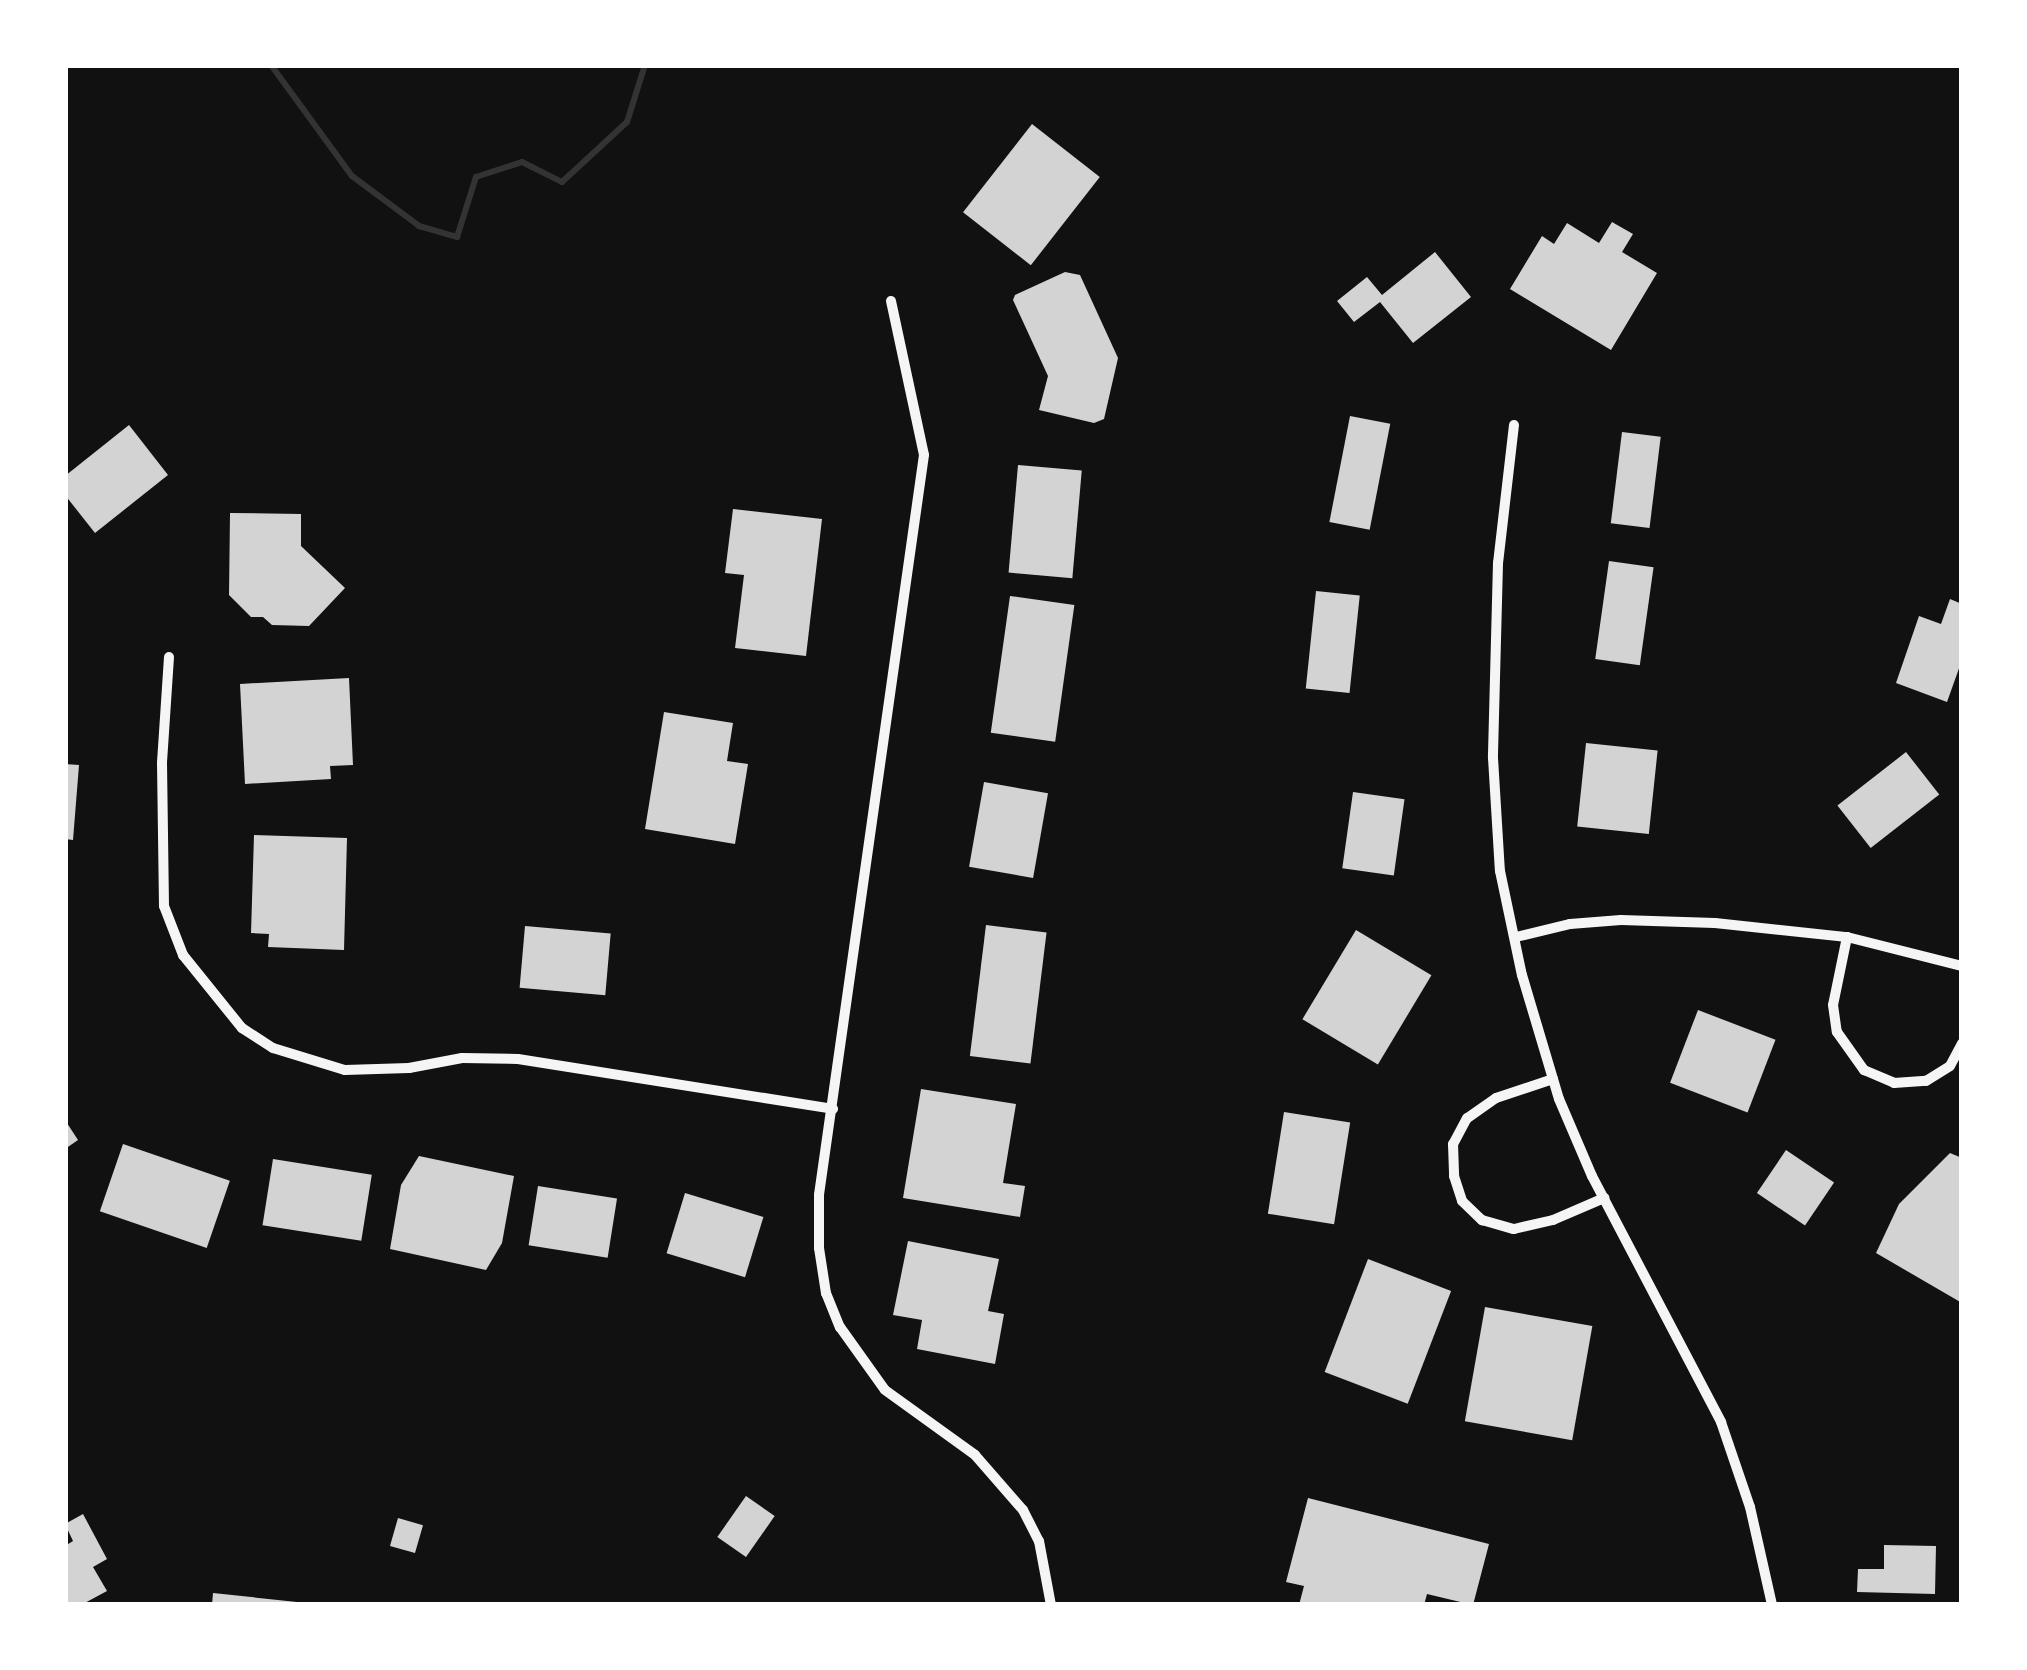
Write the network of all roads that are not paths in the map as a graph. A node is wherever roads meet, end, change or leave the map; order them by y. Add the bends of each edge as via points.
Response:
1 (892, 301) dead end
2 (1514, 425) dead end
3 (170, 657) dead end
4 (1516, 937) junction
5 (1847, 937) junction
6 (1962, 966) edge
7 (1962, 1043) edge
8 (1554, 1079) junction
9 (833, 1109) junction
10 (1604, 1198) junction
11 (1051, 1605) edge
12 (1772, 1605) edge

1 - 9 street via 924,455
2 - 4 street via 1492,663 1500,871
3 - 9 street via 162,764 164,906 183,955 242,1028 272,1048 344,1070 518,1059
4 - 5 street via 1621,920
4 - 8 street
5 - 6 street
5 - 7 street via 1833,1006 1837,1032 1864,1070 1894,1083 1926,1082 1950,1066
8 - 10 street
8 - 10 street via 1496,1098 1467,1118 1453,1144 1462,1201 1482,1220 1514,1229
9 - 11 street via 819,1195 819,1248 840,1327 885,1390 975,1455 1023,1510 1039,1541
10 - 12 street via 1721,1422

